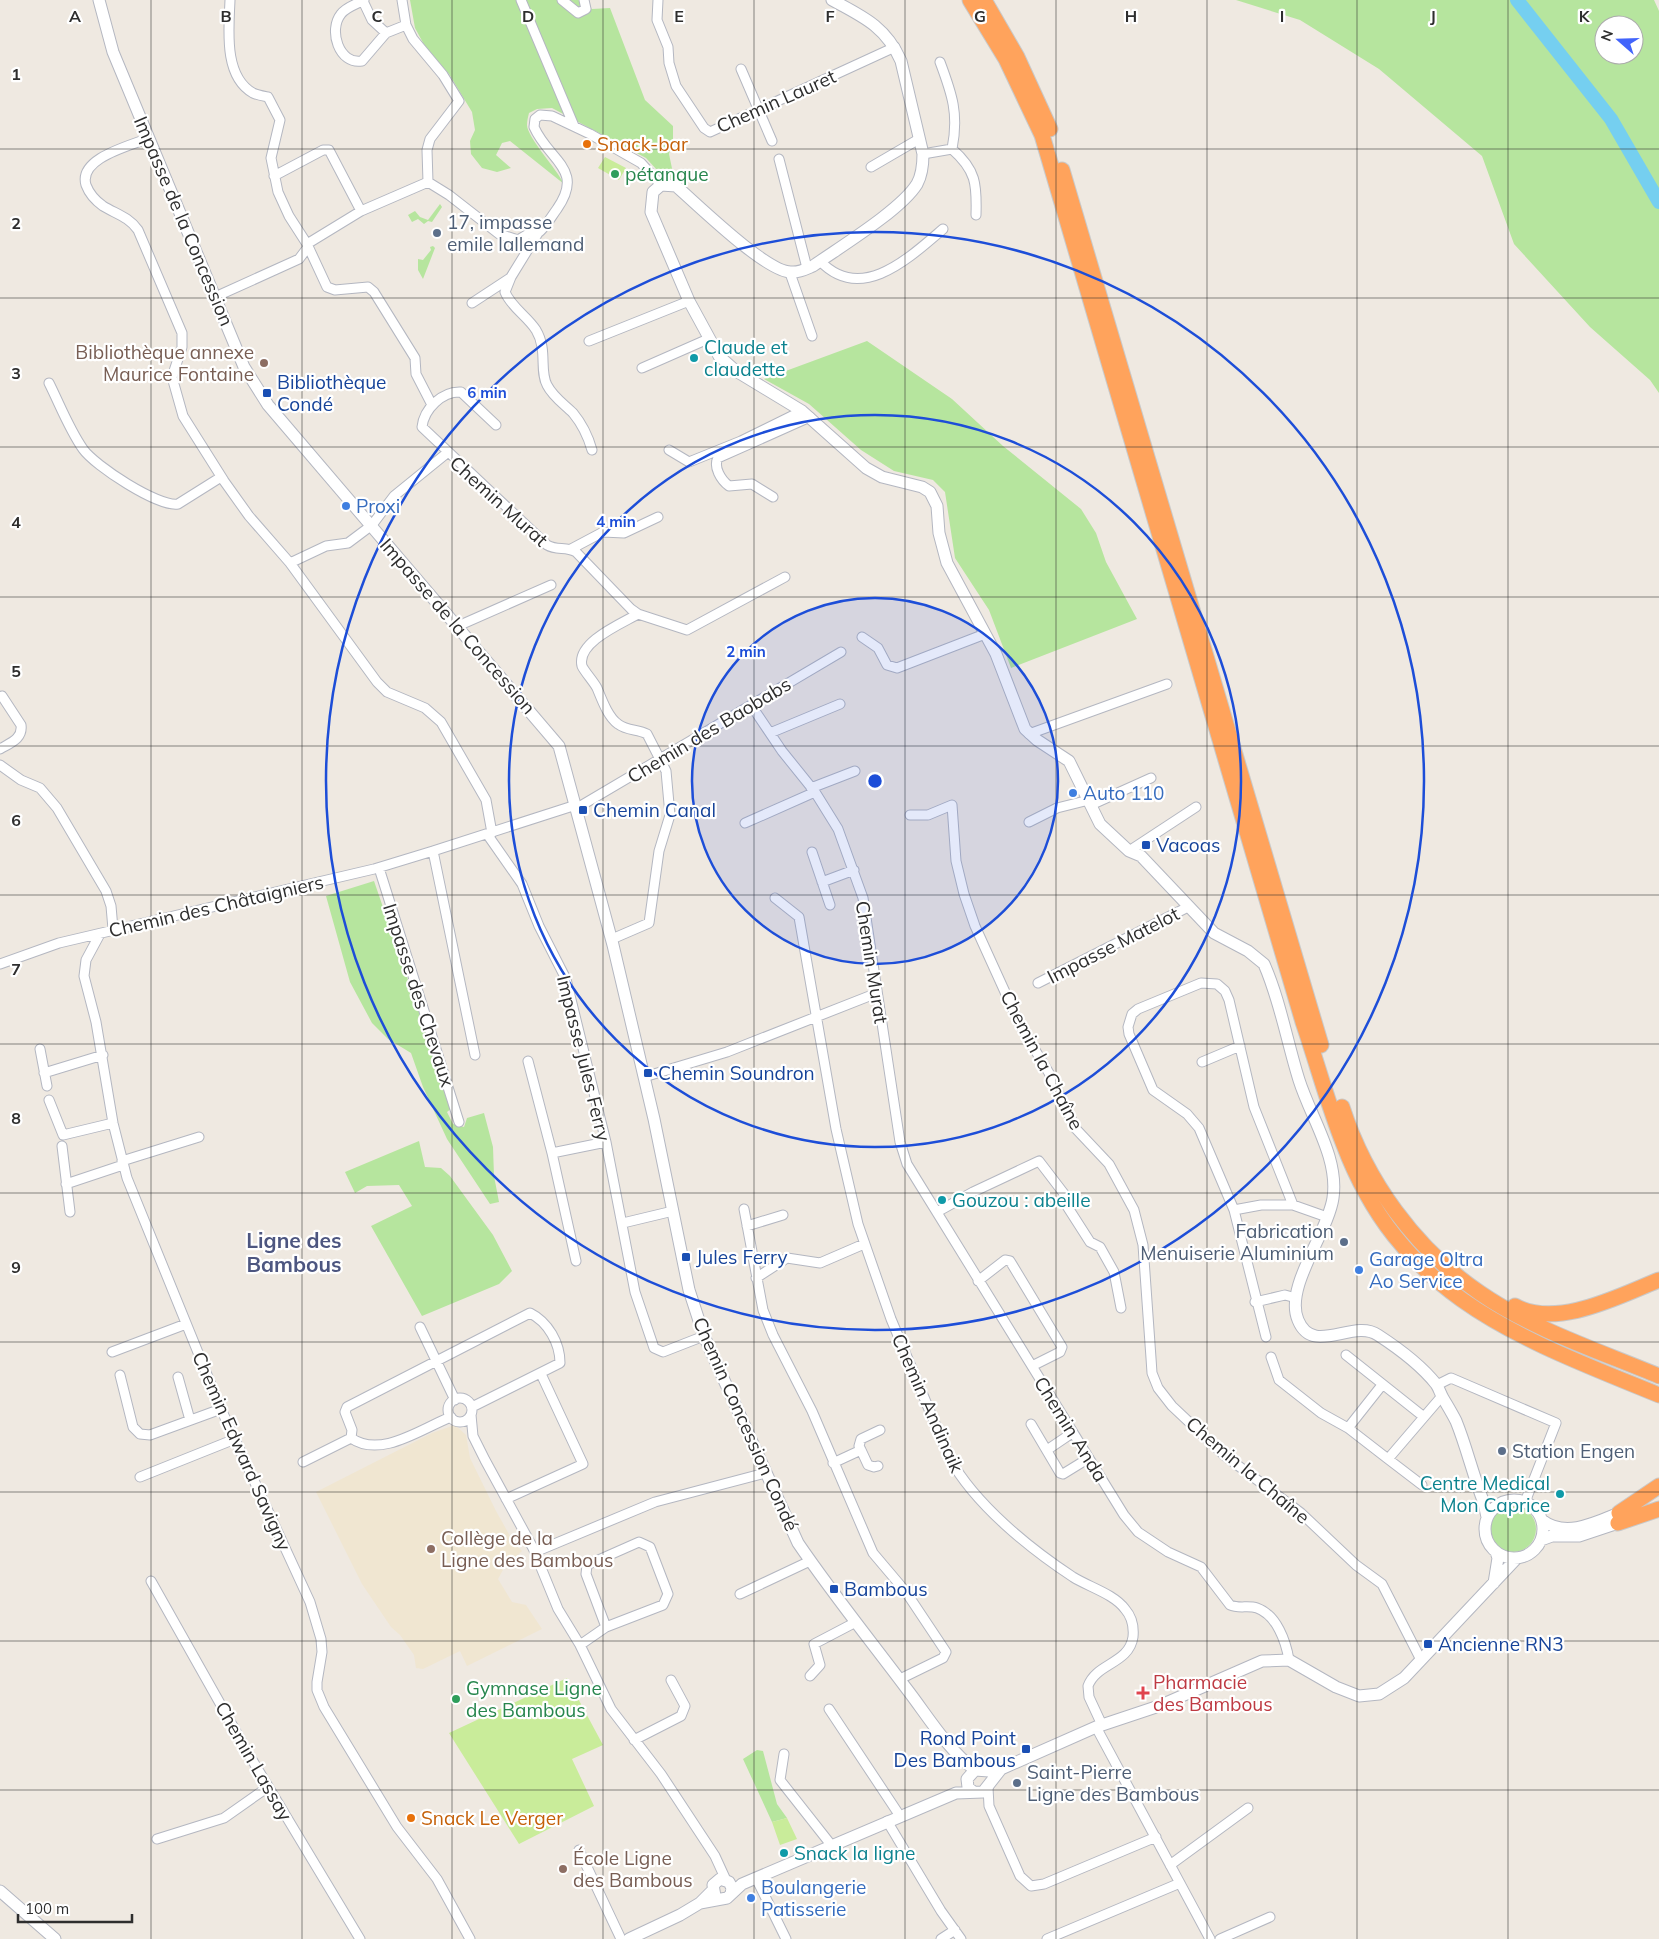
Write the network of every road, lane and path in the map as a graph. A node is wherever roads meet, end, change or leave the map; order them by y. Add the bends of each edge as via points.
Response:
1 (99, 0) edge
2 (230, 0) edge
3 (364, 0) edge
4 (402, 0) edge
5 (521, 0) edge
6 (562, 0) edge
7 (584, 0) edge
8 (658, 0) edge
9 (832, 0) edge
10 (970, 0) edge
11 (984, 0) edge
12 (406, 25) junction
13 (386, 33) junction
14 (895, 47) junction
15 (940, 62) dead end
16 (741, 69) dead end
17 (759, 110) junction
18 (574, 126) junction
19 (149, 138) junction
20 (919, 139) junction
21 (772, 141) dead end
22 (952, 148) junction
23 (923, 154) junction
24 (779, 159) dead end
25 (871, 167) dead end
26 (274, 176) junction
27 (428, 182) junction
28 (661, 185) junction
29 (361, 211) junction
30 (976, 215) dead end
31 (943, 229) dead end
32 (538, 233) junction
33 (308, 245) junction
34 (820, 261) junction
35 (807, 268) junction
36 (790, 273) junction
37 (510, 277) junction
38 (215, 297) junction
39 (689, 301) junction
40 (472, 303) dead end
41 (812, 336) dead end
42 (708, 339) junction
43 (589, 341) dead end
44 (642, 368) dead end
45 (48, 383) dead end
46 (432, 405) junction
47 (806, 414) junction
48 (496, 424) dead end
49 (592, 450) dead end
50 (669, 450) dead end
51 (447, 453) junction
52 (222, 478) junction
53 (773, 497) dead end
54 (658, 517) dead end
55 (372, 525) junction
56 (571, 549) junction
57 (290, 563) junction
58 (784, 577) dead end
59 (552, 585) dead end
60 (638, 614) junction
61 (458, 626) junction
62 (985, 634) junction
63 (862, 637) dead end
64 (841, 652) dead end
65 (1167, 684) dead end
66 (2, 696) dead end
67 (840, 704) dead end
68 (751, 705) junction
69 (770, 733) junction
70 (1029, 734) junction
71 (0, 750) edge
72 (660, 759) junction
73 (0, 765) edge
74 (855, 771) dead end
75 (1151, 778) dead end
76 (813, 790) junction
77 (1090, 802) junction
78 (577, 807) junction
79 (1196, 807) dead end
80 (910, 815) dead end
81 (1029, 822) dead end
82 (745, 823) dead end
83 (490, 834) junction
84 (1129, 850) junction
85 (433, 851) junction
86 (812, 852) dead end
87 (379, 868) junction
88 (854, 870) junction
89 (822, 882) junction
90 (775, 898) dead end
91 (830, 905) dead end
92 (1188, 907) junction
93 (113, 929) junction
94 (100, 934) junction
95 (612, 939) junction
96 (0, 964) edge
97 (1038, 983) dead end
98 (877, 993) junction
99 (816, 1015) junction
100 (1240, 1046) junction
101 (40, 1049) dead end
102 (102, 1054) junction
103 (475, 1055) dead end
104 (528, 1060) dead end
105 (1202, 1062) dead end
106 (44, 1073) junction
107 (644, 1078) junction
108 (47, 1086) dead end
109 (49, 1100) dead end
110 (459, 1122) dead end
111 (114, 1123) junction
112 (199, 1137) dead end
113 (606, 1142) junction
114 (900, 1142) joint
115 (62, 1146) dead end
116 (552, 1153) junction
117 (123, 1163) junction
118 (66, 1184) junction
119 (1293, 1205) junction
120 (744, 1209) dead end
121 (1234, 1210) junction
122 (673, 1211) junction
123 (70, 1212) dead end
124 (937, 1212) junction
125 (783, 1215) dead end
126 (1327, 1217) junction
127 (623, 1223) junction
128 (747, 1226) junction
129 (1418, 1239) junction
130 (864, 1244) junction
131 (576, 1261) dead end
132 (756, 1278) junction
133 (1659, 1280) edge
134 (978, 1281) junction
135 (1296, 1298) junction
136 (1255, 1302) junction
137 (1469, 1306) junction
138 (1121, 1308) dead end
139 (186, 1324) junction
140 (420, 1327) dead end
141 (704, 1336) junction
142 (1266, 1337) dead end
143 (112, 1352) dead end
144 (1346, 1355) dead end
145 (1271, 1357) dead end
146 (435, 1362) junction
147 (1032, 1366) junction
148 (541, 1374) junction
149 (120, 1375) dead end
150 (1659, 1376) edge
151 (178, 1377) dead end
152 (1382, 1384) junction
153 (1439, 1391) junction
154 (1659, 1395) edge
155 (455, 1400) junction
156 (1659, 1404) edge
157 (221, 1409) junction
158 (471, 1411) junction
159 (451, 1417) junction
160 (1424, 1417) junction
161 (190, 1420) junction
162 (460, 1422) junction
163 (1031, 1424) dead end
164 (1348, 1428) junction
165 (880, 1430) dead end
166 (1072, 1433) junction
167 (473, 1436) junction
168 (235, 1438) junction
169 (351, 1438) junction
170 (861, 1450) junction
171 (1047, 1450) junction
172 (1089, 1458) junction
173 (1388, 1459) junction
174 (303, 1462) dead end
175 (833, 1463) junction
176 (878, 1466) dead end
177 (765, 1473) junction
178 (140, 1478) dead end
179 (1476, 1483) junction
180 (1422, 1486) dead end
181 (1659, 1486) edge
182 (1659, 1497) edge
183 (506, 1499) junction
184 (1525, 1502) junction
185 (1498, 1504) junction
186 (1659, 1509) edge
187 (1487, 1517) junction
188 (1618, 1518) junction
189 (1542, 1520) junction
190 (1541, 1540) junction
191 (535, 1552) junction
192 (1496, 1552) junction
193 (1517, 1558) junction
194 (810, 1561) junction
195 (151, 1581) dead end
196 (1494, 1583) junction
197 (740, 1594) dead end
198 (856, 1622) junction
199 (606, 1627) junction
200 (580, 1645) junction
201 (1289, 1660) junction
202 (1421, 1660) junction
203 (810, 1676) dead end
204 (900, 1679) junction
205 (671, 1680) dead end
206 (830, 1709) dead end
207 (1099, 1726) junction
208 (634, 1740) junction
209 (784, 1754) dead end
210 (1001, 1769) junction
211 (973, 1774) junction
212 (989, 1786) junction
213 (268, 1787) junction
214 (975, 1792) junction
215 (956, 1793) junction
216 (989, 1806) junction
217 (1248, 1808) dead end
218 (900, 1816) junction
219 (887, 1821) junction
220 (1156, 1837) junction
221 (158, 1838) dead end
222 (832, 1846) junction
223 (579, 1850) dead end
224 (717, 1862) junction
225 (1170, 1865) junction
226 (757, 1880) junction
227 (728, 1881) junction
228 (742, 1884) junction
229 (1180, 1884) junction
230 (0, 1891) edge
231 (716, 1891) junction
232 (731, 1894) junction
233 (1270, 1917) dead end
234 (955, 1930) junction
235 (55, 1939) edge
236 (360, 1939) edge
237 (470, 1939) edge
238 (621, 1939) edge
239 (629, 1939) edge
240 (786, 1939) edge
241 (941, 1939) edge
242 (961, 1939) edge
243 (1047, 1939) edge
244 (1210, 1939) edge
245 (1220, 1939) edge

1 - 19 main road, Impasse de la Concession via 114,52
2 - 26 street via 229,39 239,80 253,93 268,97 280,120 271,158
3 - 13 street via 372,20
3 - 13 street via 341,13 335,31 342,53 356,62 363,60
4 - 12 street
5 - 18 street
6 - 7 street via 578,13 586,9
8 - 17 street, Chemin Lauret via 657,20 668,48 668,63 676,86 706,130 712,131
9 - 14 main road via 876,25
10 - 137 highway via 1006,59 1042,135 1303,1022 1344,1146 1370,1200 1388,1227 1419,1264
11 - 129 highway via 1017,57 1051,133 1345,1118 1376,1182
12 - 13 street
12 - 27 street via 420,50 443,75 459,101 430,139
14 - 17 street, Chemin Lauret
14 - 20 main road
15 - 22 street via 955,106
16 - 17 street
17 - 21 street
18 - 28 street via 641,163
18 - 32 street via 546,114 540,115 534,123 536,132 568,180 565,197
19 - 38 main road, Impasse de la Concession
19 - 52 street via 95,161 86,172 86,183 97,201 129,220 142,237 183,337 172,377 177,400 183,416
20 - 23 main road
20 - 25 street
22 - 23 street
22 - 30 street via 974,173
23 - 34 main road via 918,182 903,201
24 - 35 street
26 - 29 street via 323,150 329,150
26 - 33 street via 288,216
27 - 29 street
27 - 32 street via 499,234 518,240
28 - 36 main road via 676,186 766,263
28 - 39 main road via 653,192 651,212
29 - 33 street
31 - 34 street via 916,252 874,276 855,279 837,276
32 - 37 street
33 - 38 street via 299,259
33 - 46 street via 327,288 368,287 374,292 415,358 416,374
34 - 35 main road
35 - 36 main road
36 - 41 street
37 - 40 street
37 - 49 street via 505,292 508,299 541,339 546,384 581,423
38 - 55 main road, Impasse de la Concession via 255,386 268,405
39 - 42 main road
39 - 43 street
42 - 44 street
42 - 47 main road via 727,364
45 - 52 street via 84,450 157,500 178,504
46 - 48 street via 447,395 461,392
46 - 51 street via 422,427
47 - 50 street via 689,462
47 - 53 street via 718,458 716,462 729,486 752,484
47 - 62 main road via 866,468 882,477 930,492 937,506 939,533 947,564
51 - 55 street, Chemin Murat via 394,496
51 - 56 street, Chemin Murat via 547,546 557,550
52 - 57 street via 249,516
54 - 56 street via 624,532 603,532
55 - 57 street, Chemin Murat via 348,543 326,546
55 - 61 main road, Impasse de la Concession
56 - 60 street, Chemin Murat
57 - 83 street via 382,687 400,700 425,708 441,722 486,800
58 - 60 street, Chemin Murat via 686,630
59 - 61 street
60 - 72 street via 594,640 584,654 583,668 592,678 613,720 624,728 647,734
61 - 78 main road, Impasse de la Concession via 559,746
62 - 63 street via 897,668 887,665 878,648
62 - 70 main road
64 - 68 street, Chemin des Baobabs
65 - 70 street
66 - 71 street via 22,731 17,740
67 - 69 street
68 - 69 street, Chemin Murat
68 - 72 street, Chemin des Baobabs
69 - 76 street, Chemin Murat
70 - 77 main road via 1069,761
72 - 78 street, Chemin des Baobabs
72 - 95 street via 666,771 670,815 655,870 650,918 646,926
73 - 93 street via 21,780 40,788 57,808 106,891
74 - 76 street
75 - 77 street
76 - 82 street
76 - 88 street, Chemin Murat via 838,829
77 - 81 street via 1057,808
77 - 84 main road via 1100,824
78 - 83 street
78 - 95 main road, Chemin Concession Condé
79 - 84 street
80 - 202 street, Chemin la Chaîne via 928,815 952,805 956,861 975,926 1020,1025 1043,1061 1076,1129 1109,1164 1134,1210 1143,1244 1150,1358 1158,1388 1172,1406 1224,1455 1301,1513 1356,1565 1382,1584
83 - 85 street
83 - 113 street, Impasse Jules Ferry via 522,884 566,979
84 - 92 main road via 1141,856
85 - 87 street, Chemin des Châtaigniers
85 - 103 street
86 - 89 street
87 - 93 street, Chemin des Châtaigniers
87 - 110 street, Impasse des Chevaux
88 - 89 street
88 - 98 street, Chemin Murat via 863,898
89 - 91 street
90 - 99 street, Chemin Andinaik via 799,917
92 - 97 street, Impasse Matelot
92 - 126 main road via 1221,939 1258,957 1268,974 1299,1082 1332,1169 1335,1185
93 - 94 street, Chemin des Châtaigniers
94 - 96 street, Chemin des Châtaigniers via 59,943
94 - 102 street, Chemin Edward Savigny via 88,954 84,971
95 - 107 main road, Chemin Concession Condé
98 - 99 street
98 - 114 street, Chemin Murat
99 - 107 street via 727,1052
99 - 130 street, Chemin Andinaik via 847,1181
100 - 105 street
100 - 119 street via 1254,1107
100 - 121 street via 1229,1000 1217,984 1201,983 1138,1010 1129,1021 1129,1034 1147,1079 1161,1097 1193,1120
101 - 106 street
102 - 106 street
102 - 111 street, Chemin Edward Savigny
104 - 116 street
106 - 108 street
107 - 122 main road, Chemin Concession Condé
109 - 111 street via 63,1135
111 - 117 street, Chemin Edward Savigny
112 - 117 street
113 - 116 street
113 - 127 street, Impasse Jules Ferry
114 - 124 street, Chemin Anda via 907,1164
115 - 118 street
116 - 131 street
117 - 118 street
117 - 139 street, Chemin Edward Savigny via 132,1195
118 - 123 street
119 - 121 street via 1261,1205
119 - 126 street
120 - 128 street
121 - 136 street
122 - 127 street
122 - 141 main road, Chemin Concession Condé via 689,1290
124 - 134 street, Chemin Anda
124 - 138 street via 1040,1161 1065,1195 1065,1203 1090,1242 1100,1247 1114,1272
125 - 128 street
126 - 135 main road
127 - 141 street, Impasse Jules Ferry via 635,1292 654,1348 663,1352
128 - 132 street
129 - 133 highway via 1484,1288 1518,1307 1537,1312 1582,1309
129 - 150 highway via 1479,1292 1506,1309 1543,1328
130 - 132 street via 820,1263 787,1258
130 - 207 street, Chemin Andinaik via 904,1352 959,1476 1033,1548 1116,1601 1130,1617 1133,1627 1130,1648 1096,1674 1088,1686
132 - 175 street via 766,1319 812,1411
134 - 147 street, Chemin Anda
134 - 147 street via 1005,1260 1010,1260 1062,1347 1060,1352
135 - 136 street via 1286,1295
135 - 153 main road via 1297,1318 1303,1330 1312,1336 1322,1338 1352,1330 1372,1331 1391,1344
136 - 142 street
137 - 154 highway via 1539,1345
137 - 156 highway via 1504,1333 1535,1351
139 - 143 street
139 - 157 street, Chemin Edward Savigny
140 - 146 street
141 - 177 main road, Chemin Concession Condé
144 - 152 street
145 - 164 street via 1280,1380
146 - 148 street via 530,1313 541,1318 560,1349 560,1363
146 - 155 street
146 - 169 street via 345,1409 352,1430
147 - 166 street, Chemin Anda
148 - 158 street
148 - 183 street via 583,1464
149 - 161 street via 133,1427 140,1434 150,1435
151 - 161 street
152 - 160 street
152 - 164 street
153 - 160 street
153 - 179 main road via 1455,1419
153 - 184 street via 1451,1378 1556,1423
155 - 158 street via 465,1399
155 - 159 street via 448,1408
157 - 161 street
157 - 168 street, Chemin Edward Savigny
158 - 162 street via 467,1419
158 - 167 street
159 - 162 street
159 - 169 street via 388,1445 359,1444
160 - 173 street
162 - 167 street
163 - 171 street
164 - 173 street
165 - 170 street via 861,1439
166 - 171 street
166 - 172 street, Chemin Anda
167 - 183 street
168 - 178 street
168 - 237 street, Chemin Edward Savigny via 310,1602 321,1638 317,1682 324,1707 397,1827 437,1878
169 - 174 street
170 - 175 street
170 - 176 street via 868,1465
171 - 172 street via 1063,1474
172 - 201 street, Chemin Anda via 1138,1532 1168,1552 1201,1567 1230,1605 1252,1606 1265,1612 1285,1640
173 - 180 street
175 - 204 street via 874,1553 906,1592 946,1652 943,1658
177 - 191 street via 663,1500
177 - 194 main road, Chemin Concession Condé
179 - 185 main road
179 - 187 main road
181 - 188 highway
182 - 188 highway
183 - 191 street
184 - 185 main road via 1516,1500
184 - 189 main road
185 - 187 main road
186 - 188 highway
187 - 192 main road via 1486,1540
188 - 189 main road via 1583,1527 1559,1528
188 - 190 main road via 1579,1536 1552,1536
189 - 190 main road
190 - 193 main road via 1529,1554
191 - 200 street via 558,1610
192 - 193 main road
192 - 196 main road
193 - 196 main road
194 - 197 street
194 - 198 main road, Chemin Concession Condé
195 - 213 street, Chemin Lassay
196 - 202 main road
198 - 203 street via 814,1644 820,1664
198 - 204 main road, Chemin Concession Condé
199 - 199 street via 663,1605 668,1594 650,1547 639,1542 587,1565 586,1574
199 - 200 street
200 - 208 street via 611,1710
201 - 202 main road via 1336,1687 1359,1696 1370,1696 1404,1678
201 - 207 main road via 1262,1661 1159,1706
204 - 211 main road, Chemin Concession Condé
205 - 208 street via 685,1706 681,1716
206 - 218 street
207 - 210 main road
207 - 220 street
208 - 224 street via 661,1774
209 - 222 street via 780,1780
210 - 211 main road
210 - 212 main road
211 - 212 main road via 989,1777
211 - 214 main road via 968,1787
211 - 215 main road
212 - 214 main road via 983,1792
212 - 216 street
213 - 221 street via 224,1818
213 - 236 street, Chemin Lassay
214 - 215 main road
214 - 216 street
215 - 218 main road
216 - 220 street via 1020,1876 1031,1886 1044,1884
217 - 225 street
218 - 219 main road
219 - 222 main road
219 - 234 street
220 - 225 street
222 - 226 main road
223 - 238 street
224 - 227 street
224 - 231 street
225 - 229 street
226 - 228 main road
226 - 240 street
227 - 228 main road
227 - 231 main road via 720,1879
227 - 232 main road
228 - 232 main road
229 - 243 street
229 - 244 street
230 - 235 main road
231 - 232 main road via 727,1898
231 - 239 main road via 700,1903
233 - 245 street
234 - 241 street
234 - 242 street

